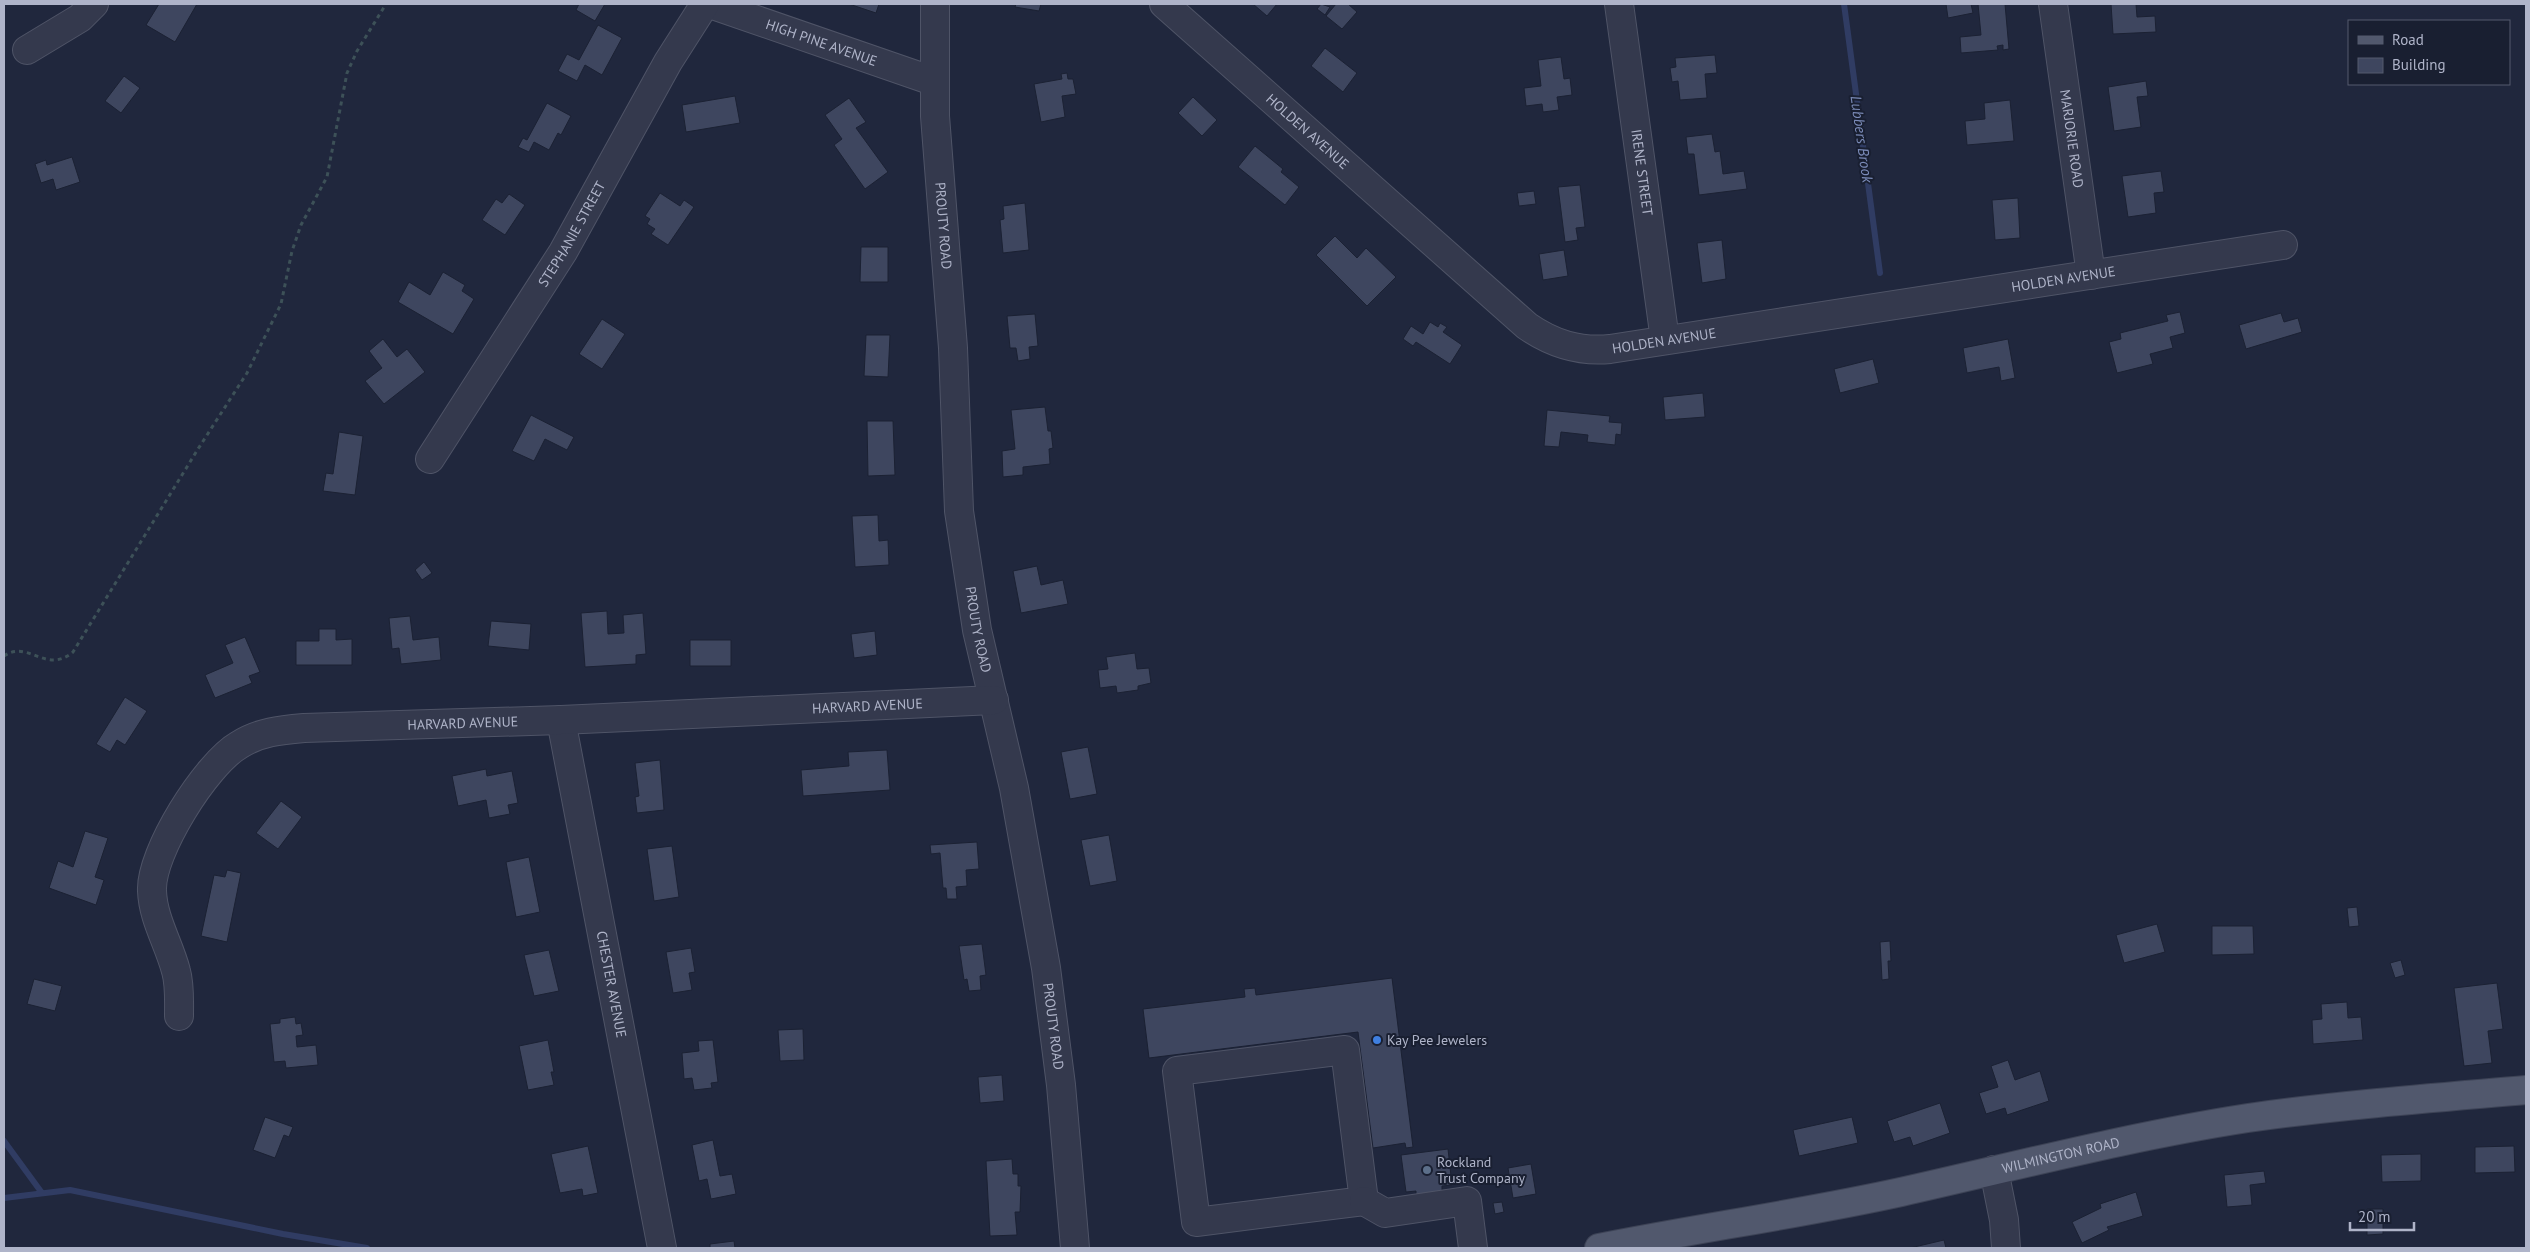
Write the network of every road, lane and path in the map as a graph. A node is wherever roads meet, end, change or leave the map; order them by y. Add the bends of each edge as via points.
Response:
1 (94, 4) edge
2 (386, 4) edge
3 (705, 4) edge
4 (710, 4) edge
5 (934, 4) edge
6 (1164, 4) edge
7 (1619, 4) edge
8 (2053, 4) edge
9 (27, 50) dead end
10 (933, 81) junction
11 (2283, 246) dead end
12 (2091, 275) junction
13 (1665, 340) junction
14 (430, 459) dead end
15 (4, 656) edge
16 (994, 700) junction
17 (561, 720) junction
18 (179, 1016) dead end
19 (2526, 1090) edge
20 (1994, 1170) junction
21 (1364, 1201) junction
22 (662, 1248) edge
23 (1076, 1248) edge
24 (1473, 1248) edge
25 (1599, 1248) edge
26 (2006, 1248) edge

1 - 9 street via 80,18
2 - 15 path via 347,72 327,177 301,225 281,304 248,373 198,448 73,652 53,661 22,650 14,650
3 - 14 street, STEPHANIE STREET via 668,62 563,252
4 - 10 street, HIGH PINE AVENUE
5 - 10 street, PROUTY ROAD
6 - 13 street, HOLDEN AVENUE via 1536,332 1561,344 1588,350
7 - 13 street, IRENE STREET
8 - 12 street, MARJORIE ROAD
10 - 16 street, PROUTY ROAD via 953,348 959,511 977,630
11 - 12 street, HOLDEN AVENUE
12 - 13 street, HOLDEN AVENUE
16 - 17 street, HARVARD AVENUE
16 - 23 street, PROUTY ROAD via 1014,788 1046,968
17 - 18 street, HARVARD AVENUE via 284,730 248,739 226,753 196,790 168,836 154,876 154,904 177,977
17 - 22 street, CHESTER AVENUE
19 - 20 main road, WILMINGTON ROAD via 2249,1118 2105,1144
20 - 25 main road, WILMINGTON ROAD via 1810,1210
20 - 26 street
21 - 21 street via 1196,1222 1177,1071 1345,1050
21 - 24 street via 1385,1213 1467,1201

